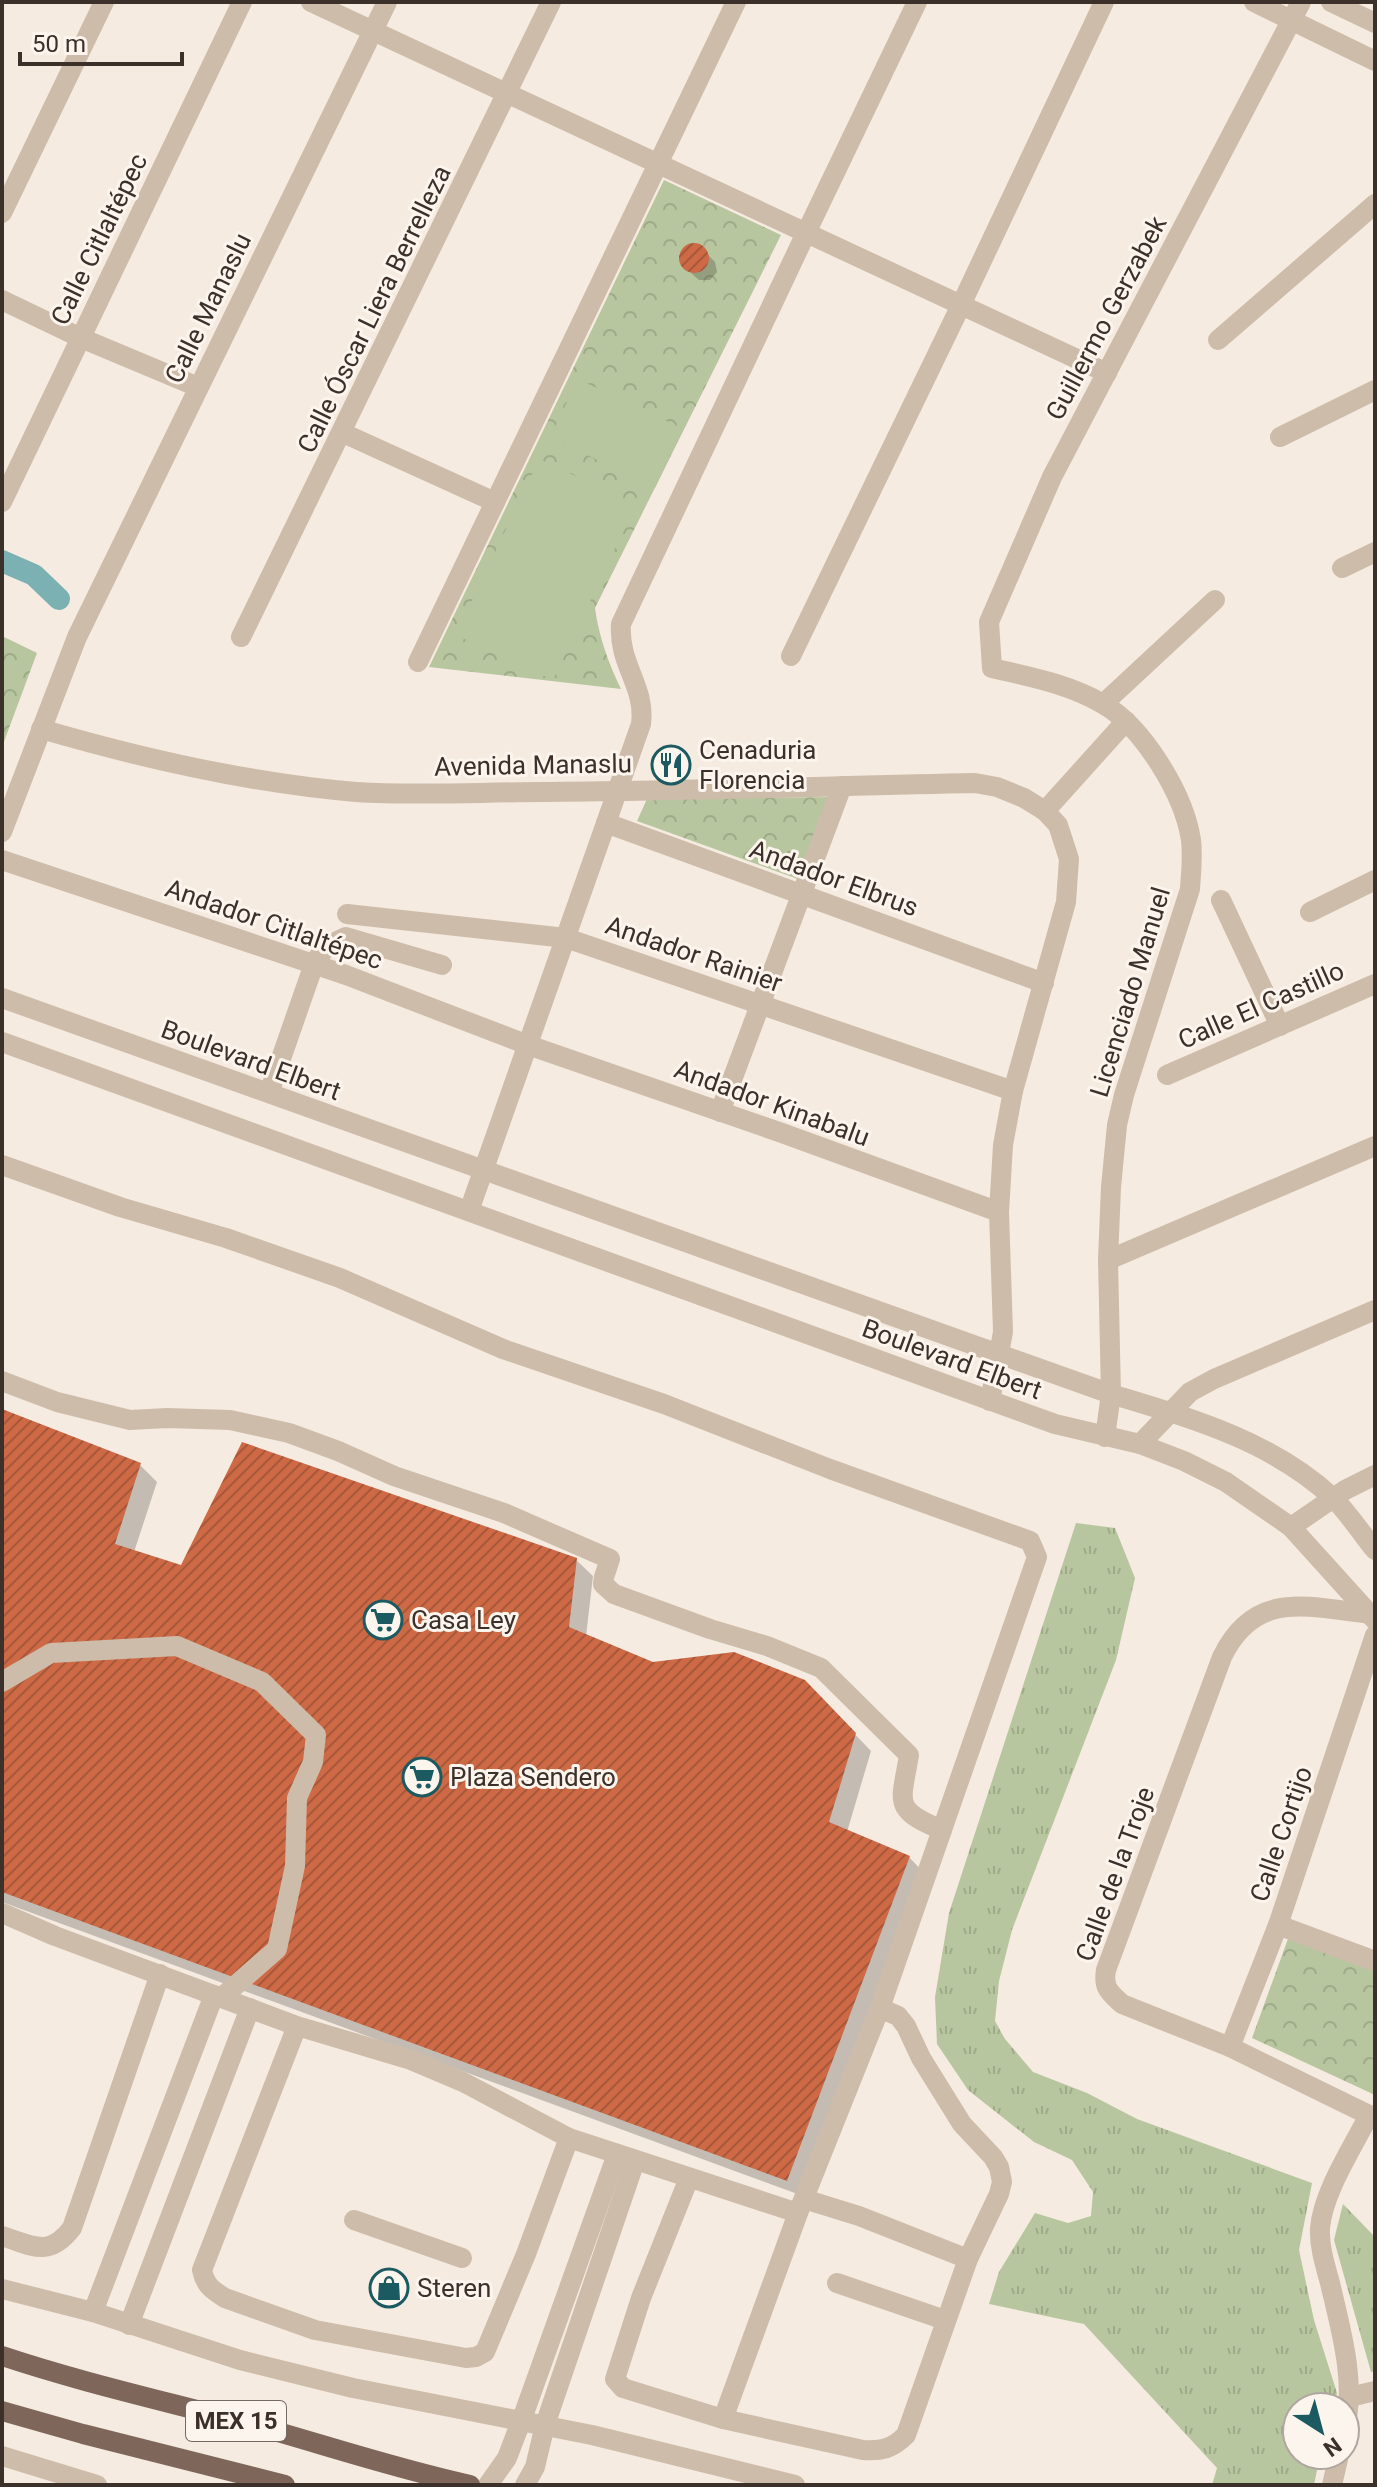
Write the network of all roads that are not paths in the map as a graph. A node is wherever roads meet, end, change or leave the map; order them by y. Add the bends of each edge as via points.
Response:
1 (104, 2) edge
2 (242, 2) edge
3 (311, 2) edge
4 (387, 2) edge
5 (551, 2) edge
6 (736, 2) edge
7 (917, 2) edge
8 (1104, 2) edge
9 (1254, 2) edge
10 (1332, 2) edge
11 (1296, 11) edge
12 (1375, 23) edge
13 (373, 31) junction
14 (1317, 32) junction
15 (1375, 61) edge
16 (507, 94) junction
17 (658, 164) junction
18 (1375, 204) edge
19 (2, 213) edge
20 (806, 233) junction
21 (2, 300) edge
22 (961, 305) junction
23 (81, 338) junction
24 (1218, 340) dead end
25 (1107, 373) junction
26 (198, 387) junction
27 (1375, 390) edge
28 (343, 433) junction
29 (1280, 437) dead end
30 (4, 501) edge
31 (495, 502) junction
32 (1375, 552) edge
33 (1342, 568) dead end
34 (1215, 600) dead end
35 (241, 637) dead end
36 (791, 656) dead end
37 (418, 662) dead end
38 (992, 668) joint
39 (1103, 704) junction
40 (1126, 721) junction
41 (41, 729) junction
42 (842, 786) junction
43 (617, 791) junction
44 (1045, 811) junction
45 (606, 823) junction
46 (2, 832) edge
47 (2, 860) edge
48 (1375, 880) edge
49 (802, 894) junction
50 (1221, 900) dead end
51 (1310, 912) dead end
52 (347, 914) dead end
53 (566, 938) junction
54 (314, 964) junction
55 (442, 965) dead end
56 (1044, 983) junction
57 (1375, 984) edge
58 (2, 998) edge
59 (760, 1004) junction
60 (1280, 1026) junction
61 (2, 1042) edge
62 (528, 1045) junction
63 (1167, 1075) dead end
64 (1013, 1091) junction
65 (269, 1093) junction
66 (720, 1112) junction
67 (1375, 1146) edge
68 (2, 1165) edge
69 (483, 1170) junction
70 (469, 1211) junction
71 (999, 1212) junction
72 (1108, 1260) junction
73 (1375, 1310) edge
74 (1000, 1354) junction
75 (2, 1381) edge
76 (1111, 1394) junction
77 (990, 1401) junction
78 (1171, 1412) junction
79 (1105, 1437) junction
80 (1140, 1444) junction
81 (1375, 1475) edge
82 (1333, 1498) junction
83 (1291, 1527) junction
84 (1375, 1550) edge
85 (1372, 1617) edge
86 (1375, 1635) edge
87 (2, 1682) edge
88 (942, 1830) junction
89 (2, 1913) edge
90 (1278, 1925) junction
91 (1375, 1961) edge
92 (160, 1974) junction
93 (217, 1996) junction
94 (250, 2008) junction
95 (880, 2008) junction
96 (297, 2026) junction
97 (1230, 2047) junction
98 (1372, 2116) edge
99 (569, 2138) junction
100 (626, 2157) junction
101 (689, 2178) junction
102 (801, 2206) junction
103 (354, 2220) dead end
104 (2, 2236) edge
105 (462, 2258) dead end
106 (968, 2259) junction
107 (837, 2283) dead end
108 (2, 2289) edge
109 (93, 2312) junction
110 (945, 2320) junction
111 (129, 2325) junction
112 (2, 2356) edge
113 (1349, 2391) edge
114 (2, 2411) edge
115 (522, 2419) junction
116 (723, 2419) junction
117 (545, 2425) junction
118 (2, 2456) edge
119 (97, 2485) edge
120 (285, 2485) edge
121 (470, 2485) edge
122 (488, 2485) edge
123 (525, 2485) edge
124 (795, 2485) edge

1 - 19 street
2 - 23 street, Calle Citlaltépec
3 - 13 street
4 - 13 street, Calle Manaslu
5 - 16 street, Calle Óscar Liera Berrelleza
6 - 17 street
7 - 20 street
8 - 22 street
9 - 11 street
10 - 12 street
10 - 14 street
11 - 14 street
11 - 25 street, Guillermo Gerzabek
13 - 16 street
13 - 26 street, Calle Manaslu
14 - 15 street
16 - 17 street
16 - 28 street, Calle Óscar Liera Berrelleza
17 - 20 street
17 - 31 street
18 - 24 street
20 - 22 street
20 - 43 street via 621,624 623,655 643,708
21 - 23 street
22 - 25 street
22 - 36 street
23 - 26 street
23 - 30 street, Calle Citlaltépec
25 - 38 street, Guillermo Gerzabek via 1052,477 990,618
26 - 41 street, Calle Manaslu via 77,637
27 - 29 street
28 - 31 street
28 - 35 street, Calle Óscar Liera Berrelleza
31 - 37 street
32 - 33 street
34 - 39 street
38 - 39 street, Licenciado Manuel via 1058,683
39 - 40 street, Licenciado Manuel
40 - 44 street
40 - 72 street, Licenciado Manuel via 1169,783 1186,820 1192,863 1190,889 1120,1110
41 - 43 street, Avenida Manaslu via 190,768 357,792
41 - 46 street, Calle Manaslu
42 - 43 street, Avenida Manaslu
42 - 44 street, Avenida Manaslu via 975,783 997,787
42 - 49 street
43 - 45 street
44 - 56 street via 1058,825 1069,859 1066,902
45 - 49 street, Andador Elbrus
45 - 53 street
47 - 54 street, Andador Citlaltépec
48 - 51 street
49 - 56 street, Andador Elbrus
49 - 59 street
50 - 60 street
52 - 53 street, Andador Rainier
53 - 59 street, Andador Rainier
53 - 62 street
54 - 55 street via 319,954 346,937
54 - 62 street, Andador Citlaltépec
54 - 65 street
56 - 64 street
57 - 60 street, Calle El Castillo
58 - 65 street, Boulevard Elbert
59 - 64 street, Andador Rainier
59 - 66 street
60 - 63 street, Calle El Castillo
61 - 70 street, Boulevard Elbert
62 - 66 street, Andador Kinabalu
62 - 69 street
64 - 71 street
65 - 69 street, Boulevard Elbert
66 - 71 street, Andador Kinabalu
67 - 72 street
68 - 88 street via 327,1273 503,1349 1030,1541 1037,1557
69 - 70 street
69 - 74 street, Boulevard Elbert
70 - 77 street, Boulevard Elbert
71 - 74 street
72 - 76 street, Licenciado Manuel
73 - 78 street via 1214,1379 1190,1392
74 - 76 street, Boulevard Elbert
74 - 77 street
75 - 88 street via 57,1402 130,1420 230,1420 289,1433 504,1513 610,1559 603,1584 614,1594 821,1668 909,1755 901,1802 913,1817
76 - 78 street, Boulevard Elbert
76 - 79 street, Licenciado Manuel
77 - 79 street, Boulevard Elbert
78 - 80 street
78 - 82 street, Boulevard Elbert via 1258,1445
79 - 80 street, Boulevard Elbert
80 - 83 street, Boulevard Elbert via 1226,1482
81 - 82 street
82 - 83 street
82 - 84 street, Boulevard Elbert
83 - 85 street, Boulevard Elbert
85 - 97 street, Calle de la Troje via 1285,1606 1254,1617 1230,1639 1106,1970 1104,1981 1122,2004
86 - 90 street, Calle Cortijo
87 - 93 street via 51,1653 177,1646 262,1682 316,1735 313,1762 297,1798 295,1866 277,1949
88 - 95 street
89 - 92 street
90 - 91 street
90 - 97 street, Calle Cortijo
92 - 93 street
92 - 104 street via 72,2228 54,2246 43,2249
93 - 94 street
93 - 109 street
94 - 96 street
94 - 111 street
95 - 102 street
95 - 106 street via 906,2026 962,2124 999,2167 999,2194
96 - 99 street via 411,2060
96 - 99 street via 202,2270 204,2281 225,2298 315,2330 476,2357 489,2346
97 - 98 street, Calle de la Troje
98 - 113 street via 1330,2193 1320,2226
99 - 100 street
100 - 101 street
100 - 115 street
100 - 117 street
101 - 102 street
101 - 116 street via 615,2379 623,2388
102 - 106 street via 859,2216
102 - 116 street
103 - 105 street
106 - 110 street
107 - 110 street
108 - 109 street
109 - 111 street
110 - 116 street via 906,2435 895,2446 863,2450
111 - 115 street via 353,2388
112 - 121 main road, MEX 15
114 - 120 main road, MEX 15
115 - 117 street
115 - 122 street via 507,2458
117 - 123 street
117 - 124 street
118 - 119 street

